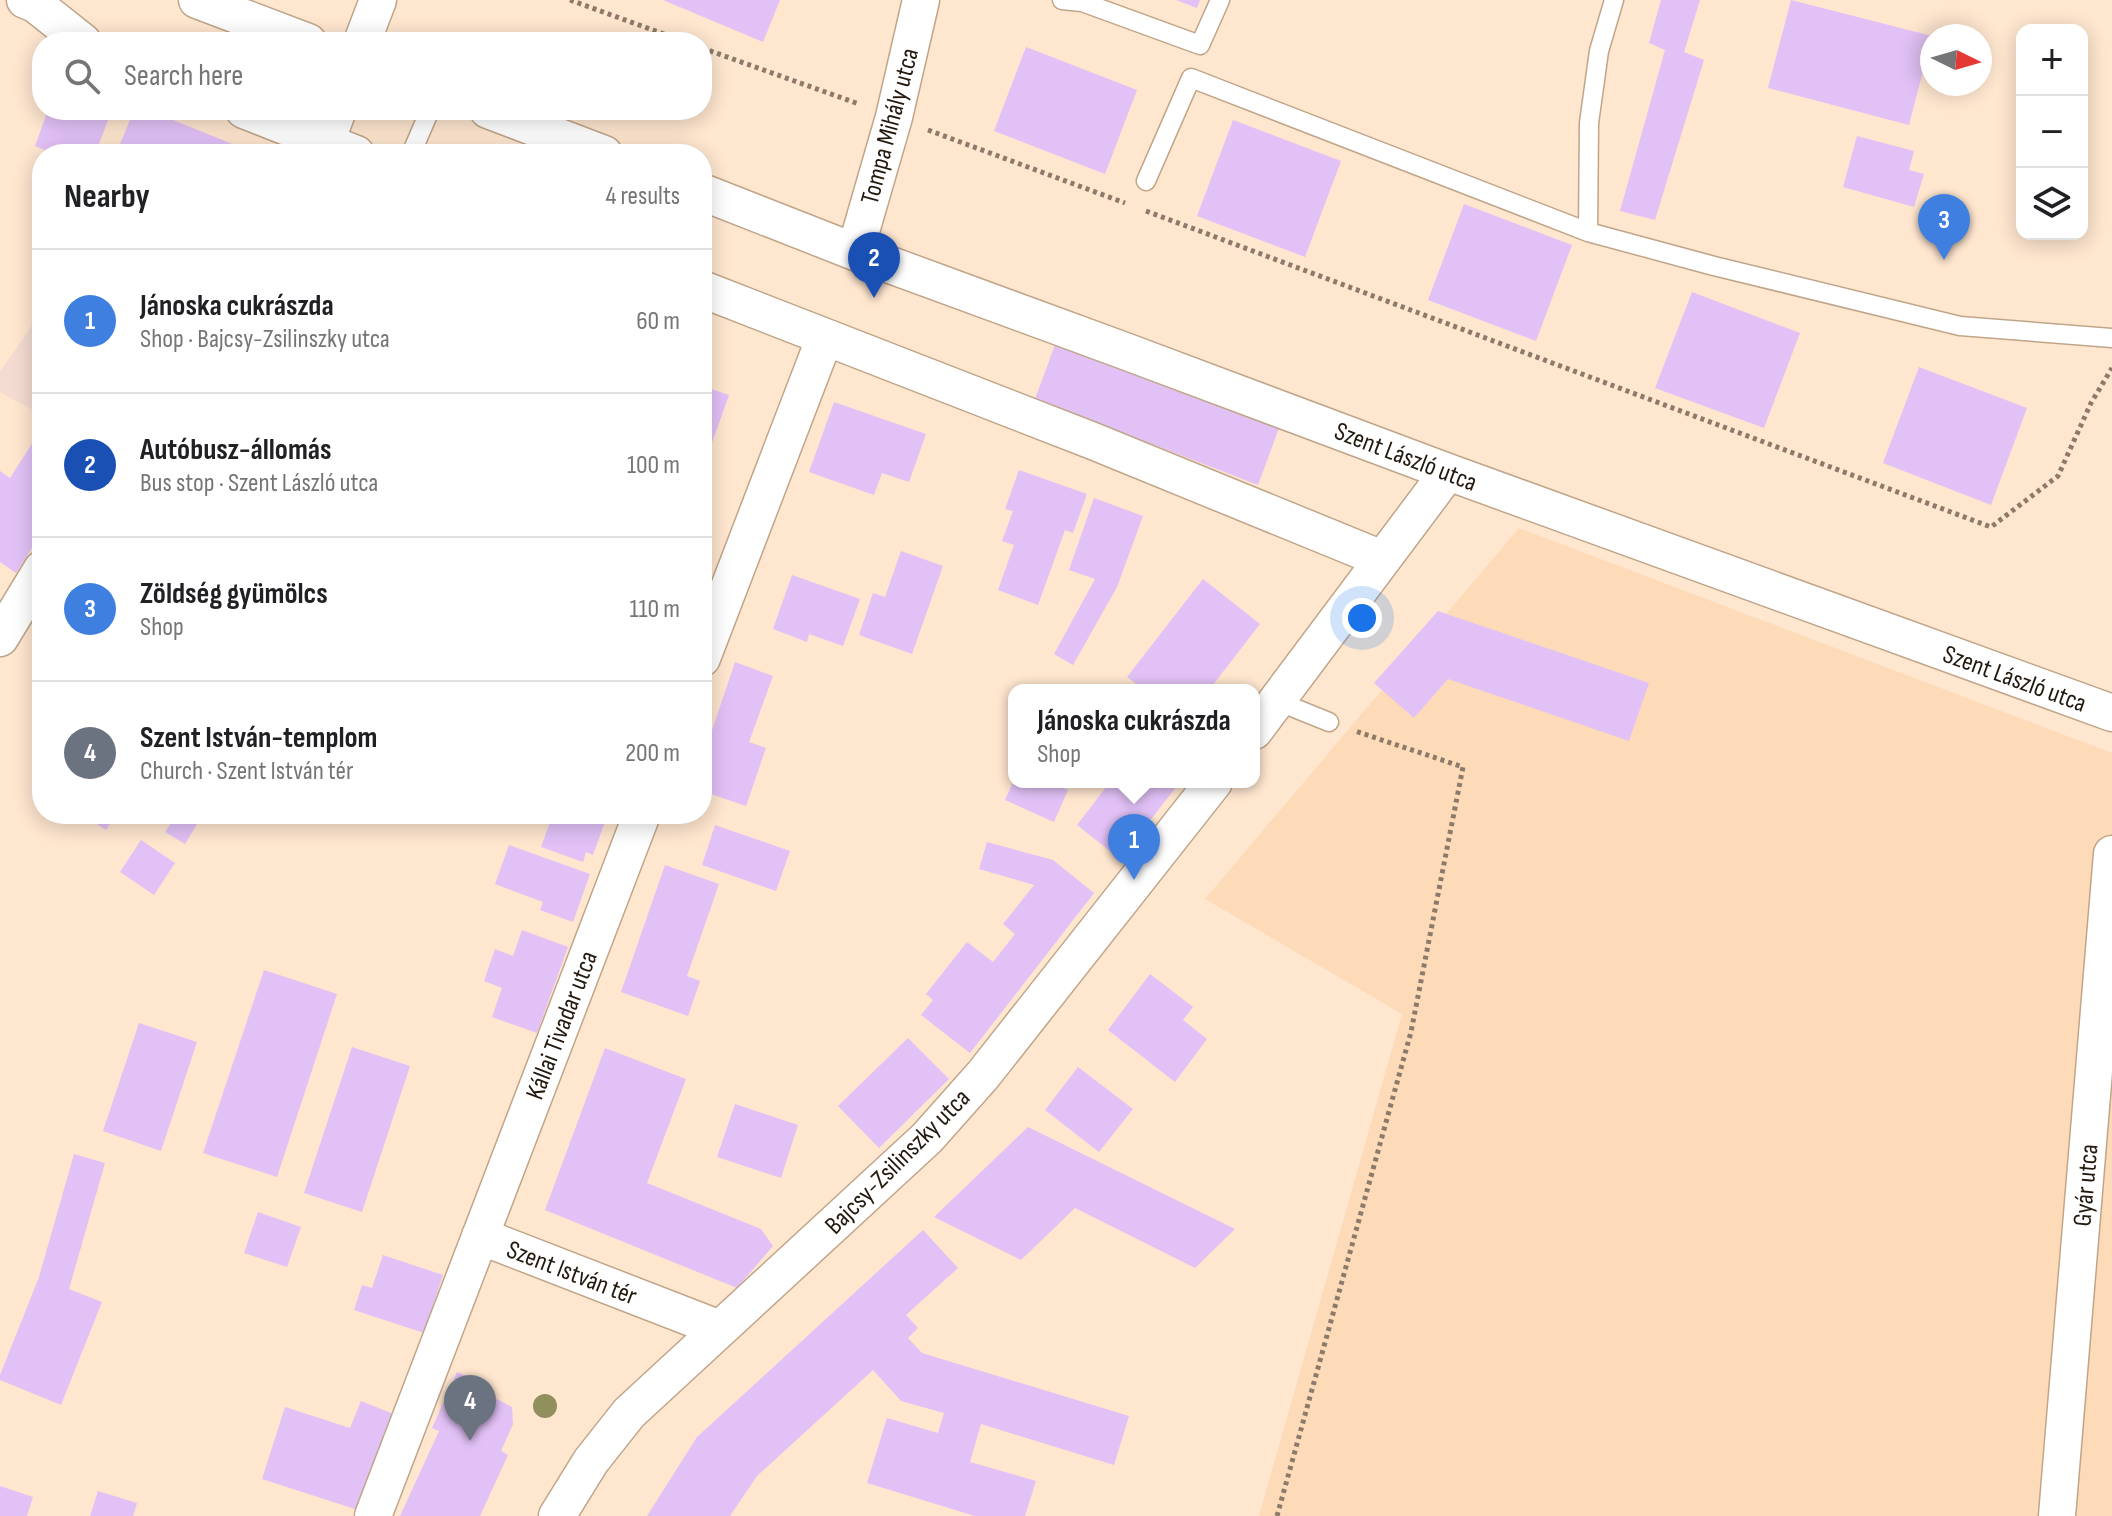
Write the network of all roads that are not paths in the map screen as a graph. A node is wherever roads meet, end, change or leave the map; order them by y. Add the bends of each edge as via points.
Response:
1 (79, 0) edge
2 (197, 0) edge
3 (378, 0) edge
4 (921, 0) edge
5 (1062, 0) edge
6 (1220, 0) edge
7 (1614, 0) edge
8 (1082, 1) edge
9 (30, 2) edge
10 (70, 32) edge
11 (282, 32) edge
12 (366, 32) edge
13 (1200, 45) junction
14 (1191, 78) junction
15 (274, 120) edge
16 (426, 120) edge
17 (512, 120) edge
18 (335, 140) edge
19 (415, 144) edge
20 (568, 144) edge
21 (1146, 181) dead end
22 (712, 196) edge
23 (1588, 232) junction
24 (855, 252) junction
25 (712, 293) edge
26 (825, 337) junction
27 (2112, 338) edge
28 (1448, 472) junction
29 (1382, 559) junction
30 (32, 585) edge
31 (712, 632) edge
32 (0, 638) edge
33 (1277, 701) junction
34 (2112, 713) edge
35 (1329, 722) road end
36 (1260, 723) edge
37 (1209, 788) edge
38 (638, 824) edge
39 (2112, 854) edge
40 (480, 1236) junction
41 (720, 1329) junction
42 (373, 1516) edge
43 (557, 1516) edge
44 (2057, 1516) edge

1 - 9 street
2 - 11 street
3 - 12 street
4 - 24 street, Tompa Mihály utca
5 - 8 lane
6 - 13 lane
7 - 23 lane via 1599,51 1589,123
8 - 13 lane
9 - 10 street
13 - 14 lane
14 - 21 lane
14 - 23 lane
15 - 18 street
16 - 19 lane
17 - 20 street
22 - 24 street, Szent László utca
23 - 27 lane via 1960,326
24 - 28 street, Szent László utca
25 - 26 street
26 - 29 street
26 - 31 street
28 - 29 street
28 - 34 street, Szent László utca
29 - 33 street
30 - 32 street
33 - 35 lane
33 - 36 street
37 - 41 street, Bajcsy-Zsilinszky utca via 983,1075 927,1138
38 - 40 street, Kállai Tivadar utca
39 - 44 street, Gyár utca
40 - 41 street, Szent István tér
40 - 42 street, Szent István tér
41 - 43 street, Bajcsy-Zsilinszky utca via 629,1413

